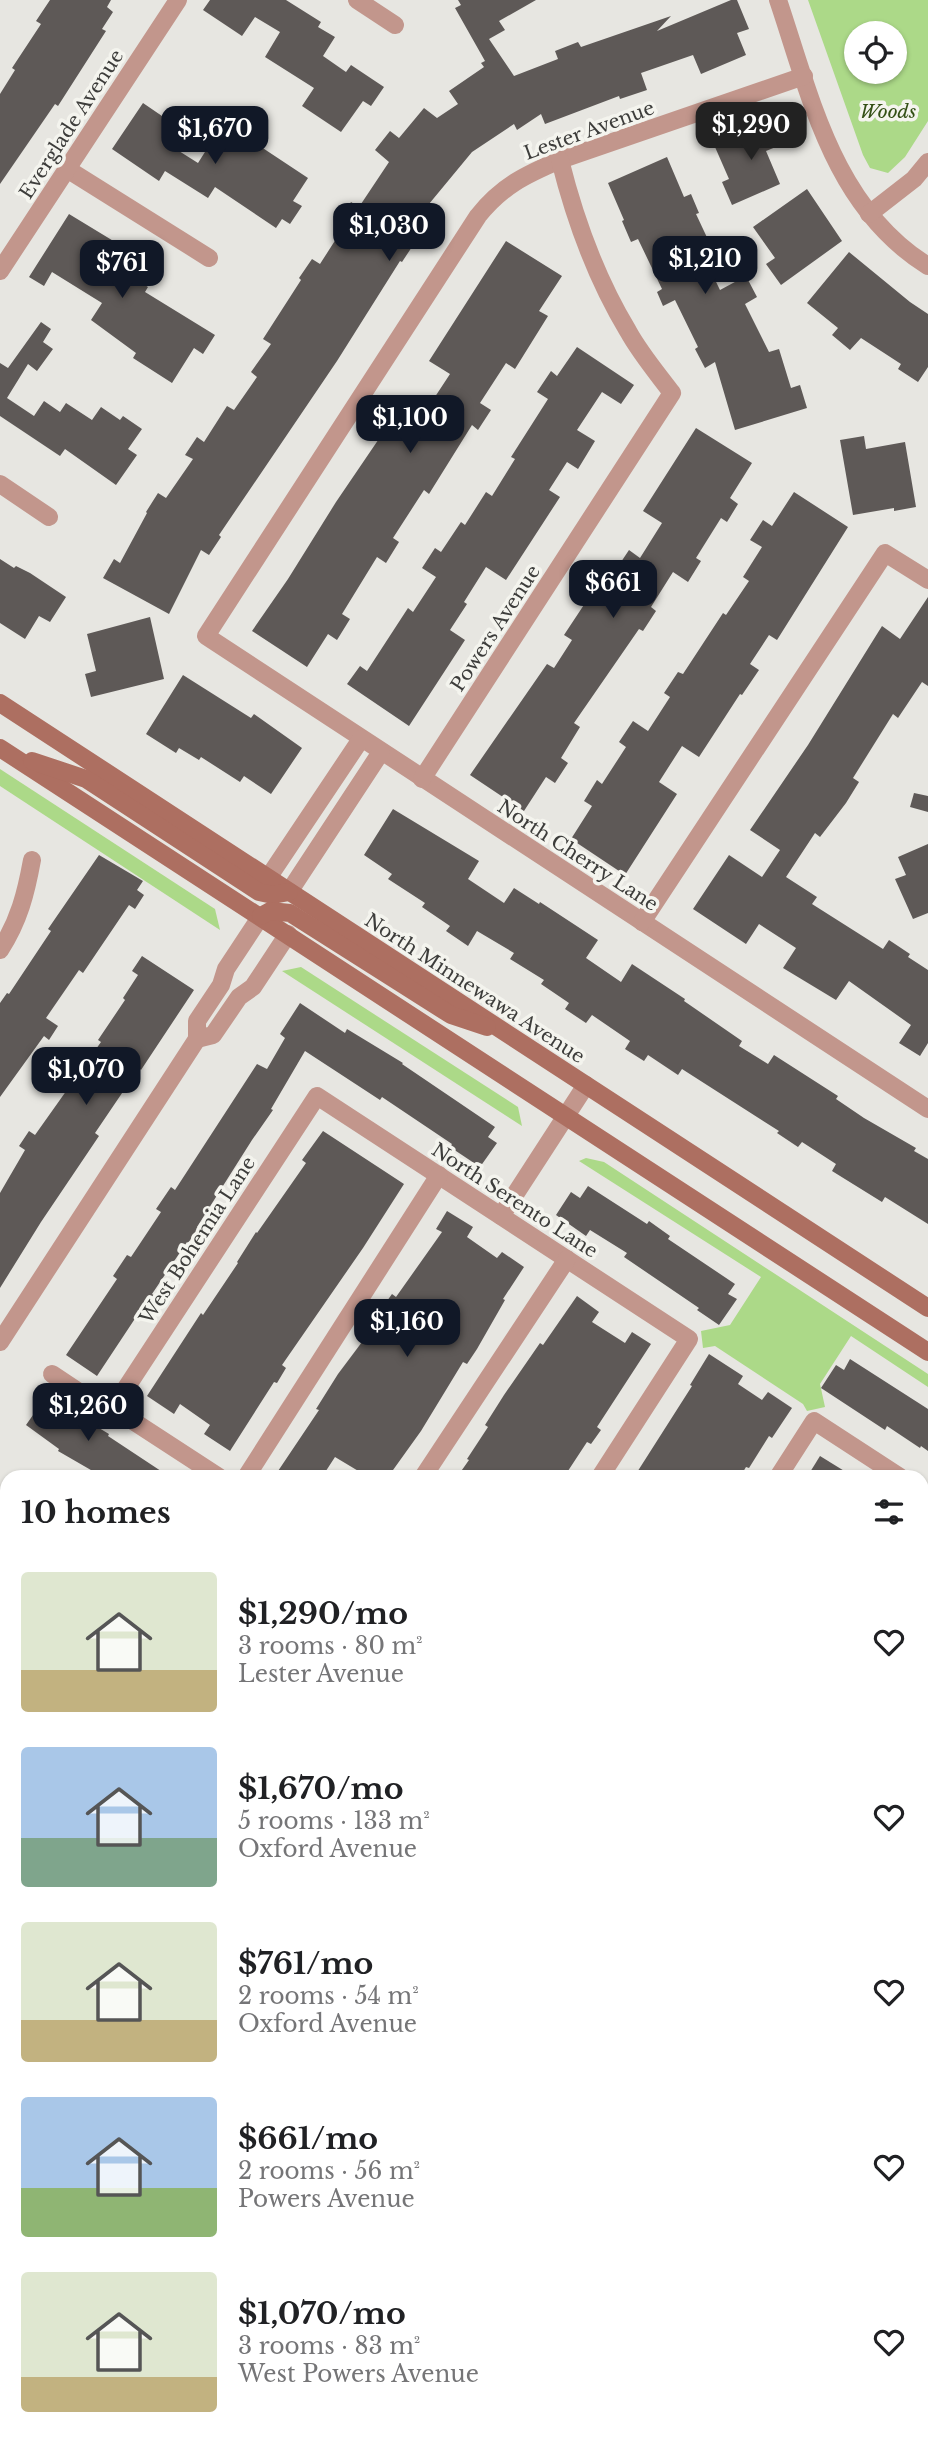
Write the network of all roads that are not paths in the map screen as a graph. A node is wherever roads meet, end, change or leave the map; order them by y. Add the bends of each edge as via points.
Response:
1 (178, 0) edge
2 (358, 0) edge
3 (778, 0) edge
4 (395, 25) dead end
5 (804, 76) junction
6 (560, 160) junction
7 (928, 162) edge
8 (67, 169) junction
9 (869, 214) junction
10 (209, 258) dead end
11 (928, 266) edge
12 (0, 271) edge
13 (0, 484) edge
14 (49, 517) dead end
15 (928, 580) edge
16 (206, 636) joint
17 (0, 702) edge
18 (361, 739) junction
19 (4, 751) edge
20 (381, 752) junction
21 (422, 779) junction
22 (32, 860) dead end
23 (268, 878) junction
24 (289, 892) junction
25 (261, 916) junction
26 (642, 922) junction
27 (288, 934) junction
28 (0, 950) edge
29 (221, 985) junction
30 (239, 997) junction
31 (511, 1035) junction
32 (197, 1039) junction
33 (586, 1085) junction
34 (317, 1096) joint
35 (928, 1109) edge
36 (565, 1117) junction
37 (439, 1175) junction
38 (501, 1216) junction
39 (567, 1259) junction
40 (928, 1308) edge
41 (0, 1342) edge
42 (928, 1353) edge
43 (52, 1374) dead end
44 (113, 1408) junction
45 (208, 1470) edge
46 (250, 1470) edge
47 (428, 1470) edge
48 (605, 1470) edge
49 (782, 1470) edge
50 (889, 1470) edge

1 - 8 street, Everglade Avenue
2 - 4 street
3 - 5 street
5 - 6 street, Lester Avenue
5 - 9 street via 842,175
6 - 16 street, Lester Avenue via 510,184 478,216
6 - 21 street, Powers Avenue via 594,267 628,332 672,393
7 - 9 street via 915,179
8 - 10 street
8 - 12 street, Everglade Avenue
9 - 11 street
13 - 14 street
15 - 26 street via 885,553
16 - 18 street, North Cherry Lane
17 - 23 main road, North Minnewawa Avenue
18 - 20 street, North Cherry Lane
18 - 23 street
19 - 24 main road via 86,779 259,892
19 - 25 main road
20 - 21 street, North Cherry Lane
20 - 24 street
21 - 26 street, North Cherry Lane
22 - 28 street via 26,895
23 - 24 main road, North Minnewawa Avenue
24 - 31 main road, North Minnewawa Avenue
25 - 27 main road
25 - 29 street via 226,969
25 - 31 main road via 270,911 290,913 451,1016
26 - 35 street, North Cherry Lane
27 - 30 street via 253,987
27 - 36 main road
29 - 30 street
29 - 32 street via 197,1021
30 - 32 street via 214,1035
31 - 33 main road, North Minnewawa Avenue
32 - 41 street
33 - 36 street
33 - 40 main road, North Minnewawa Avenue
34 - 37 street, North Serento Lane
34 - 44 street, West Bohemia Lane
36 - 38 street
36 - 42 main road
37 - 38 street, North Serento Lane
37 - 46 street
38 - 39 street, North Serento Lane
39 - 47 street
39 - 48 street, North Serento Lane via 689,1339
43 - 44 street via 97,1404
44 - 45 street
49 - 50 street via 814,1421

